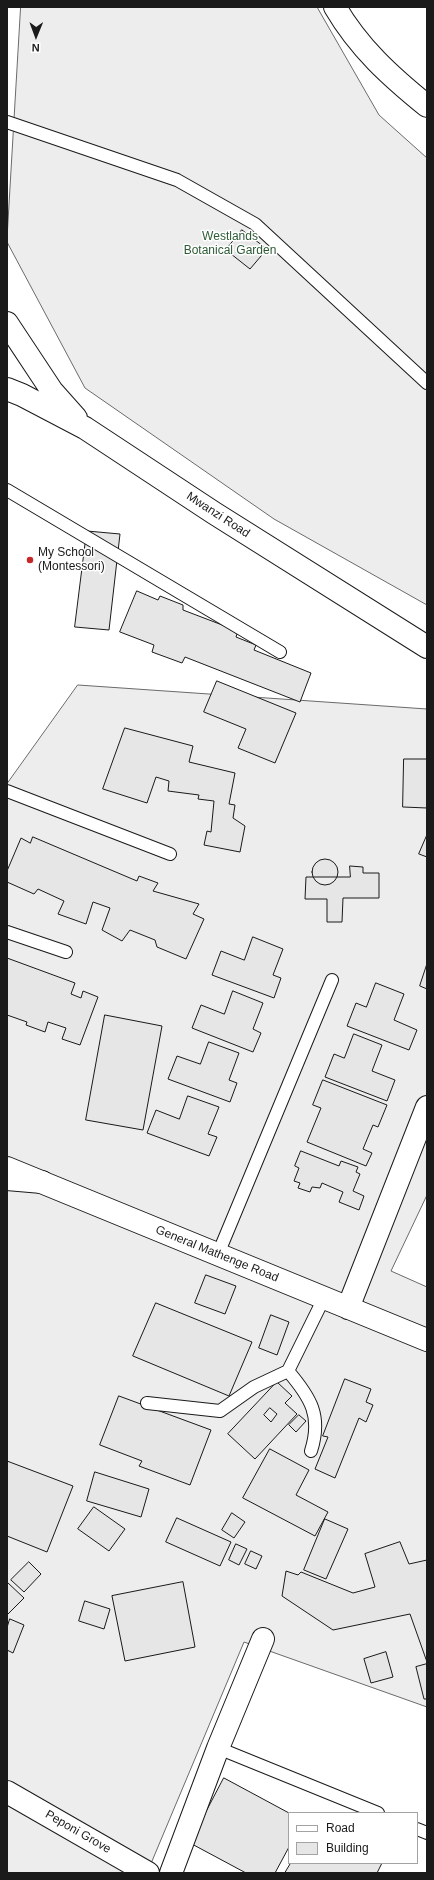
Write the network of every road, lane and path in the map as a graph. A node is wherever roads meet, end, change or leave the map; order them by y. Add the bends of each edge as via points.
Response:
1 (335, 7) edge
2 (427, 106) edge
3 (7, 122) edge
4 (7, 323) edge
5 (427, 383) edge
6 (7, 388) edge
7 (85, 428) junction
8 (7, 490) edge
9 (427, 647) edge
10 (280, 652) dead end
11 (7, 790) edge
12 (170, 854) dead end
13 (7, 932) edge
14 (66, 952) dead end
15 (332, 980) dead end
16 (427, 1107) edge
17 (7, 1168) edge
18 (7, 1179) edge
19 (42, 1182) junction
20 (218, 1254) junction
21 (324, 1298) junction
22 (348, 1308) junction
23 (427, 1340) edge
24 (288, 1371) junction
25 (147, 1403) dead end
26 (311, 1451) dead end
27 (263, 1639) dead end
28 (218, 1748) junction
29 (8, 1794) edge
30 (376, 1812) edge
31 (148, 1873) edge
32 (172, 1873) edge

1 - 2 street via 365,50 396,81
3 - 5 lane via 177,180 255,224
4 - 7 street via 52,391
6 - 7 street, Mwanzi Road
7 - 9 street, Mwanzi Road via 214,513
8 - 10 lane
11 - 12 lane
13 - 14 lane
15 - 20 lane
16 - 22 street
17 - 19 street, General Mathenge Road
18 - 19 street
19 - 20 street, General Mathenge Road
20 - 21 street, General Mathenge Road
21 - 22 street, General Mathenge Road
21 - 24 lane
22 - 23 street, General Mathenge Road
24 - 25 lane via 254,1387 220,1411
24 - 26 lane via 303,1390 316,1418 316,1436
27 - 28 street
28 - 30 lane
28 - 32 street
29 - 31 street, Peponi Grove

